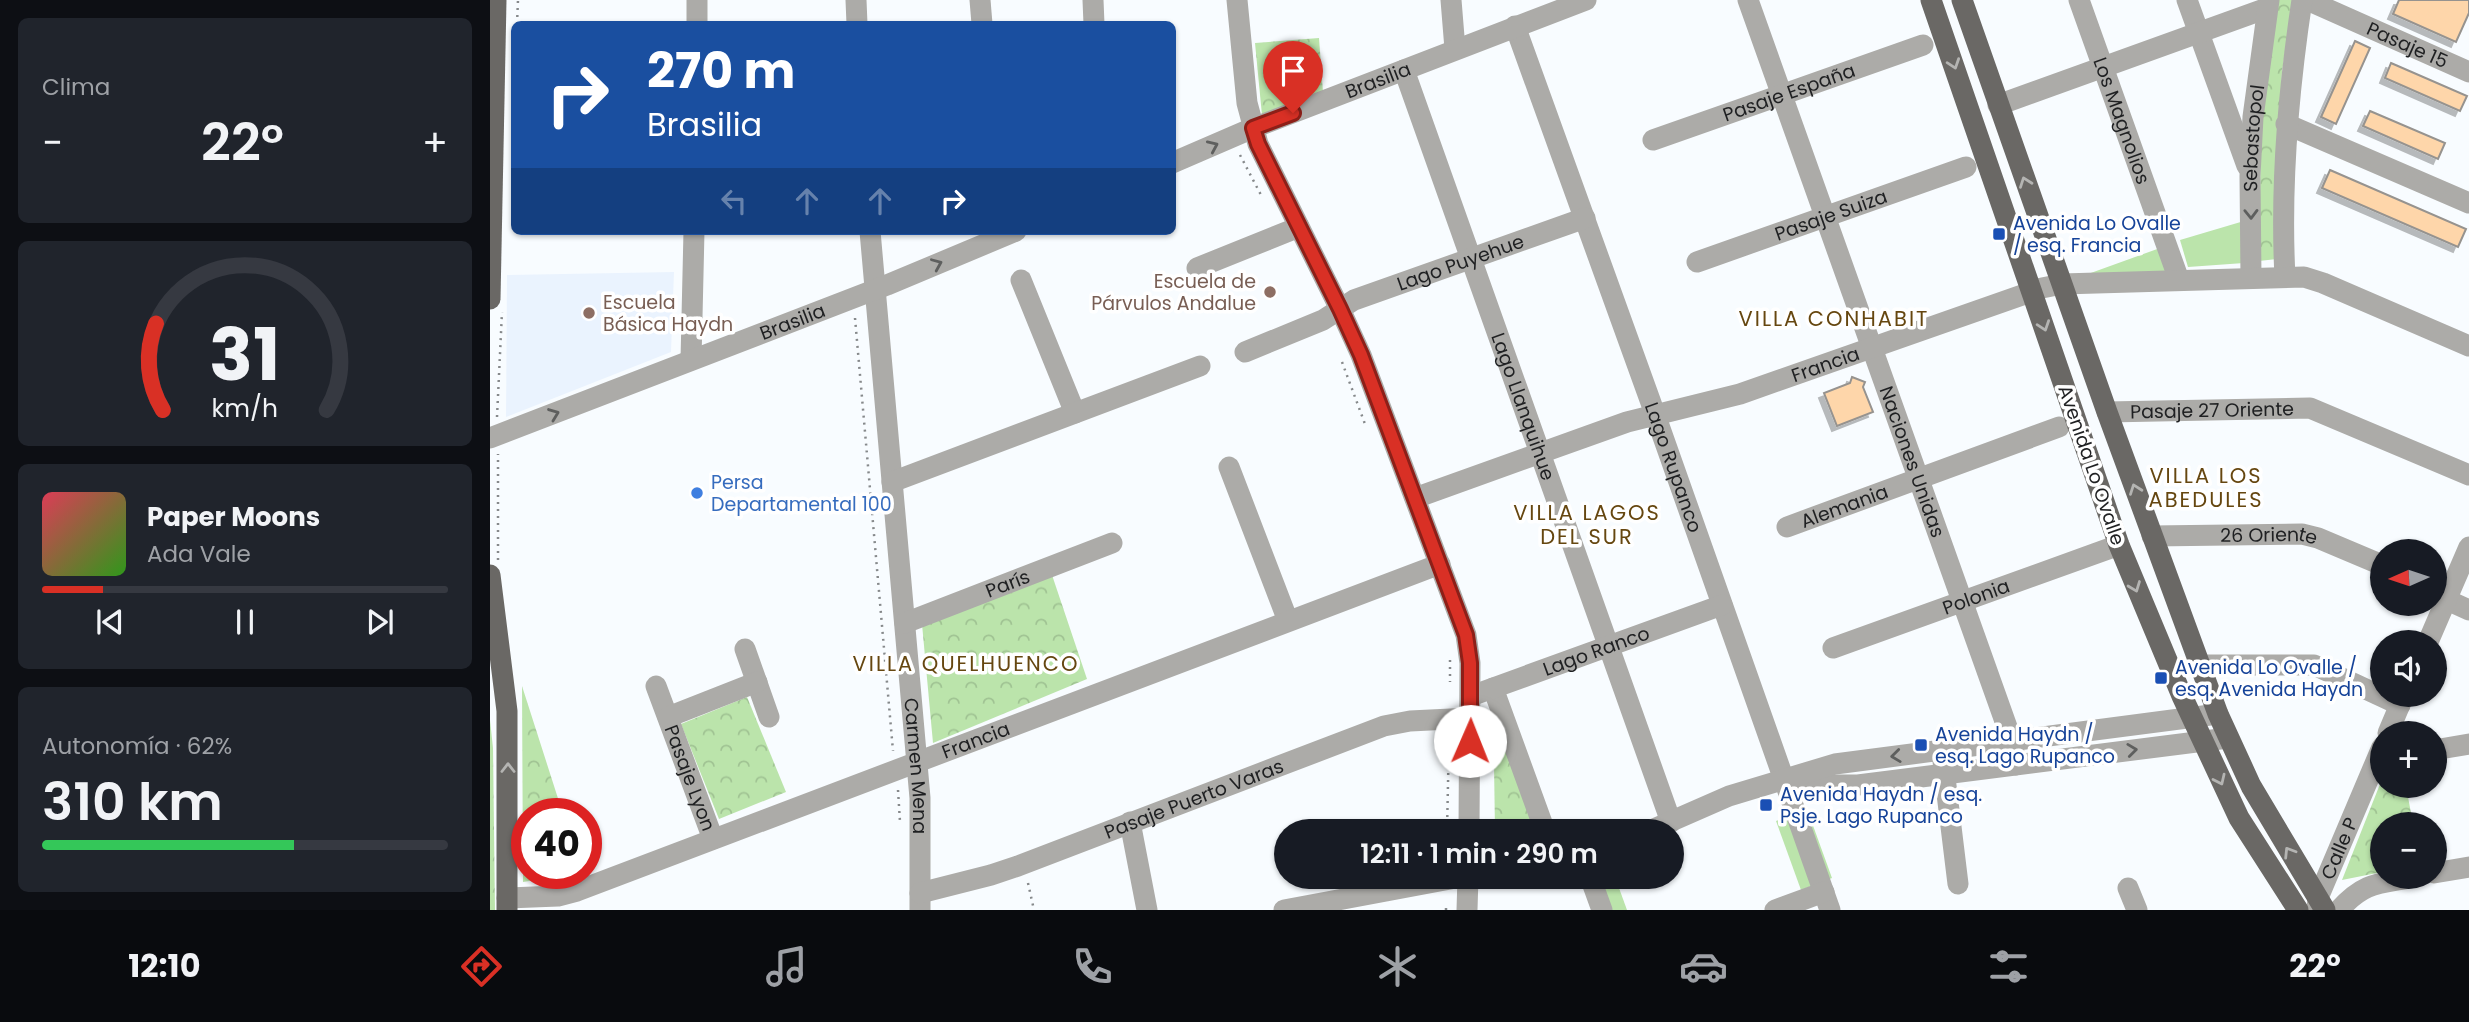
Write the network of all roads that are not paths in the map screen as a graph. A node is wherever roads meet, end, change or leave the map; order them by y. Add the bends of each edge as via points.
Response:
1 (496, 0) edge
2 (697, 0) edge
3 (856, 0) edge
4 (980, 0) edge
5 (1093, 0) edge
6 (1237, 0) edge
7 (1451, 0) edge
8 (1586, 0) edge
9 (1748, 0) edge
10 (1931, 0) edge
11 (1962, 0) edge
12 (2079, 0) edge
13 (2187, 0) edge
14 (2304, 0) edge
15 (2268, 4) edge
16 (697, 21) edge
17 (857, 21) edge
18 (982, 21) edge
19 (1094, 21) edge
20 (1515, 26) junction
21 (2199, 33) junction
22 (1923, 45) dead end
23 (1455, 49) junction
24 (2103, 67) junction
25 (1404, 70) junction
26 (2469, 72) edge
27 (1782, 94) junction
28 (1998, 105) junction
29 (2286, 124) junction
30 (1253, 128) junction
31 (1653, 140) dead end
32 (1176, 161) edge
33 (1966, 167) dead end
34 (2250, 176) junction
35 (2469, 203) edge
36 (1826, 217) junction
37 (1585, 218) junction
38 (1299, 227) junction
39 (694, 235) edge
40 (870, 235) edge
41 (1001, 235) edge
42 (1471, 258) junction
43 (1697, 262) dead end
44 (1197, 268) dead end
45 (2285, 277) junction
46 (2251, 278) junction
47 (1021, 279) dead end
48 (2179, 280) junction
49 (2062, 284) junction
50 (874, 289) junction
51 (2032, 291) junction
52 (490, 299) edge
53 (1340, 309) junction
54 (2469, 346) edge
55 (1873, 347) junction
56 (1245, 352) dead end
57 (691, 360) junction
58 (1199, 366) dead end
59 (2108, 412) junction
60 (1075, 414) junction
61 (1655, 414) junction
62 (2059, 427) dead end
63 (490, 438) edge
64 (1540, 453) junction
65 (1229, 467) dead end
66 (2469, 475) edge
67 (1919, 479) junction
68 (892, 482) junction
69 (1415, 498) junction
70 (1787, 527) dead end
71 (2152, 536) junction
72 (1112, 543) dead end
73 (2119, 545) junction
74 (2469, 547) edge
75 (2370, 560) edge
76 (1440, 564) junction
77 (490, 575) edge
78 (2447, 583) edge
79 (2447, 598) edge
80 (1963, 601) junction
81 (1722, 605) junction
82 (2469, 610) edge
83 (1288, 621) junction
84 (905, 623) junction
85 (493, 628) edge
86 (1609, 646) junction
87 (1833, 648) dead end
88 (745, 649) dead end
89 (2200, 665) junction
90 (757, 682) junction
91 (656, 686) dead end
92 (1493, 688) junction
93 (2370, 688) edge
94 (1471, 696) junction
95 (2218, 713) junction
96 (668, 717) junction
97 (769, 717) dead end
98 (2192, 718) junction
99 (1460, 719) junction
100 (2097, 730) junction
101 (2228, 737) junction
102 (2012, 741) junction
103 (2203, 741) junction
104 (2469, 744) edge
105 (2447, 748) edge
106 (1942, 750) junction
107 (2100, 755) junction
108 (917, 761) junction
109 (2016, 765) junction
110 (1945, 774) junction
111 (1784, 780) junction
112 (2370, 781) edge
113 (1468, 819) edge
114 (1541, 819) edge
115 (1670, 819) edge
116 (1676, 819) edge
117 (1129, 822) junction
118 (713, 839) junction
119 (2469, 867) edge
120 (2447, 871) edge
121 (1958, 884) dead end
122 (2370, 886) edge
123 (2128, 888) dead end
124 (1397, 889) edge
125 (1468, 889) edge
126 (1594, 889) edge
127 (920, 901) edge
128 (1827, 901) edge
129 (507, 904) edge
130 (2320, 906) edge
131 (1147, 910) edge
132 (1284, 910) edge
133 (1467, 910) edge
134 (1602, 910) edge
135 (1775, 910) edge
136 (2137, 910) edge
137 (2298, 910) edge
138 (2339, 910) edge

1 - 52 main road
2 - 16 street
3 - 17 street
4 - 18 street
5 - 19 street
6 - 30 street
7 - 23 street
8 - 20 street, Brasilia
9 - 27 street, Naciones Unidas
10 -> 51 main road, Avenida Lo Ovalle
11 - 28 main road, Avenida Lo Ovalle
12 - 24 street, Los Magnolios
13 - 21 street
14 - 26 street, Pasaje 15
14 - 29 street, Sebastopol
15 - 21 street
15 - 34 street, Sebastopol via 2255,92
20 - 23 street, Brasilia
20 - 37 street, Lago Rupanco
21 - 24 street
21 - 34 street
22 - 27 street, Pasaje España
23 - 25 street, Brasilia
24 - 28 street
24 - 48 street, Los Magnolios
25 - 30 street, Brasilia
25 - 42 street, Lago Llanquihue
27 - 31 street, Pasaje España
27 - 36 street, Naciones Unidas
49 -> 28 main road, Avenida Lo Ovalle
29 - 35 street
29 - 45 street, Sebastopol
32 -> 30 street, Brasilia
30 - 38 street
33 - 36 street, Pasaje Suiza
34 -> 46 street, Sebastopol
36 - 43 street, Pasaje Suiza
36 - 55 street, Naciones Unidas
37 - 42 street, Lago Puyehue
37 - 61 street, Lago Rupanco
38 - 44 street
38 - 53 street
39 - 57 street
40 - 50 street, Carmen Mena
50 -> 41 street, Brasilia
42 - 53 street, Lago Puyehue
42 - 64 street, Lago Llanquihue
45 - 46 street, Francia
45 - 54 street, Francia via 2314,279
46 - 48 street, Francia
47 - 60 street
48 - 49 street, Francia
49 - 51 street, Francia
49 - 59 main road, Avenida Lo Ovalle
50 - 57 street, Brasilia
50 - 68 street, Carmen Mena
51 - 55 street, Francia
51 -> 73 main road, Avenida Lo Ovalle
53 - 56 street, Lago Puyehue
53 - 69 street
55 - 61 street, Francia via 1727,398
55 - 67 street, Naciones Unidas
63 -> 57 street, Brasilia
58 - 60 street
59 - 66 street, Pasaje 27 Oriente via 2310,408
71 -> 59 main road, Avenida Lo Ovalle
60 - 68 street
61 - 64 street, Francia
61 - 81 street, Lago Rupanco
62 - 67 street, Alemania
64 - 69 street, Francia
64 - 86 street, Lago Llanquihue
65 - 83 street
67 - 70 street, Alemania
67 - 80 street, Naciones Unidas
68 - 84 street, Carmen Mena
69 - 76 street
71 - 75 street, 26 Oriente via 2307,535
71 - 89 main road, Avenida Lo Ovalle
72 - 84 street, París
73 - 80 street, Polonia
73 -> 98 main road, Avenida Lo Ovalle
74 - 78 street
76 - 83 street, Francia
76 - 94 street via 1466,635
77 - 85 main road
79 - 82 street
80 - 87 street, Polonia
80 - 102 street, Naciones Unidas
81 - 86 street, Lago Ranco
81 - 111 street, Lago Rupanco
83 - 108 street, Francia
84 - 108 street, Carmen Mena
129 -> 85 main road via 507,725
86 - 92 street, Lago Ranco
86 - 115 street, Lago Llanquihue
88 - 90 street
89 - 93 street via 2314,666
89 - 95 main road, Avenida Lo Ovalle
90 - 96 street, Pasaje Lyon
90 - 97 street
91 - 96 street, Pasaje Lyon
92 - 94 street, Lago Ranco
92 - 114 street
94 - 99 street
95 - 98 street
95 - 101 main road, Avenida Lo Ovalle
96 - 118 street, Pasaje Lyon
98 - 100 street
98 - 103 main road, Avenida Lo Ovalle
99 - 113 street
99 - 117 street, Pasaje Puerto Varas via 1384,726
100 - 102 street
100 - 107 street
101 - 103 street
130 -> 101 main road, Avenida Lo Ovalle
102 - 106 street
102 - 109 street, Naciones Unidas
107 -> 103 street
103 -> 137 main road, Avenida Lo Ovalle via 2239,818
104 - 105 street
106 - 110 street
106 -> 111 street via 1835,764
107 - 109 street
108 - 118 street, Francia
108 - 127 street, Carmen Mena
109 - 110 street
110 - 111 street via 1838,786
110 - 121 street
111 - 116 street
111 - 128 street, Lago Rupanco
112 - 130 street, Calle P
117 - 127 street, Pasaje Puerto Varas
117 - 131 street
118 - 129 street, Francia via 567,894
119 - 120 street
122 - 138 street via 2358,891
123 - 136 street
124 - 132 street
125 - 133 street
126 - 134 street
128 - 135 street

